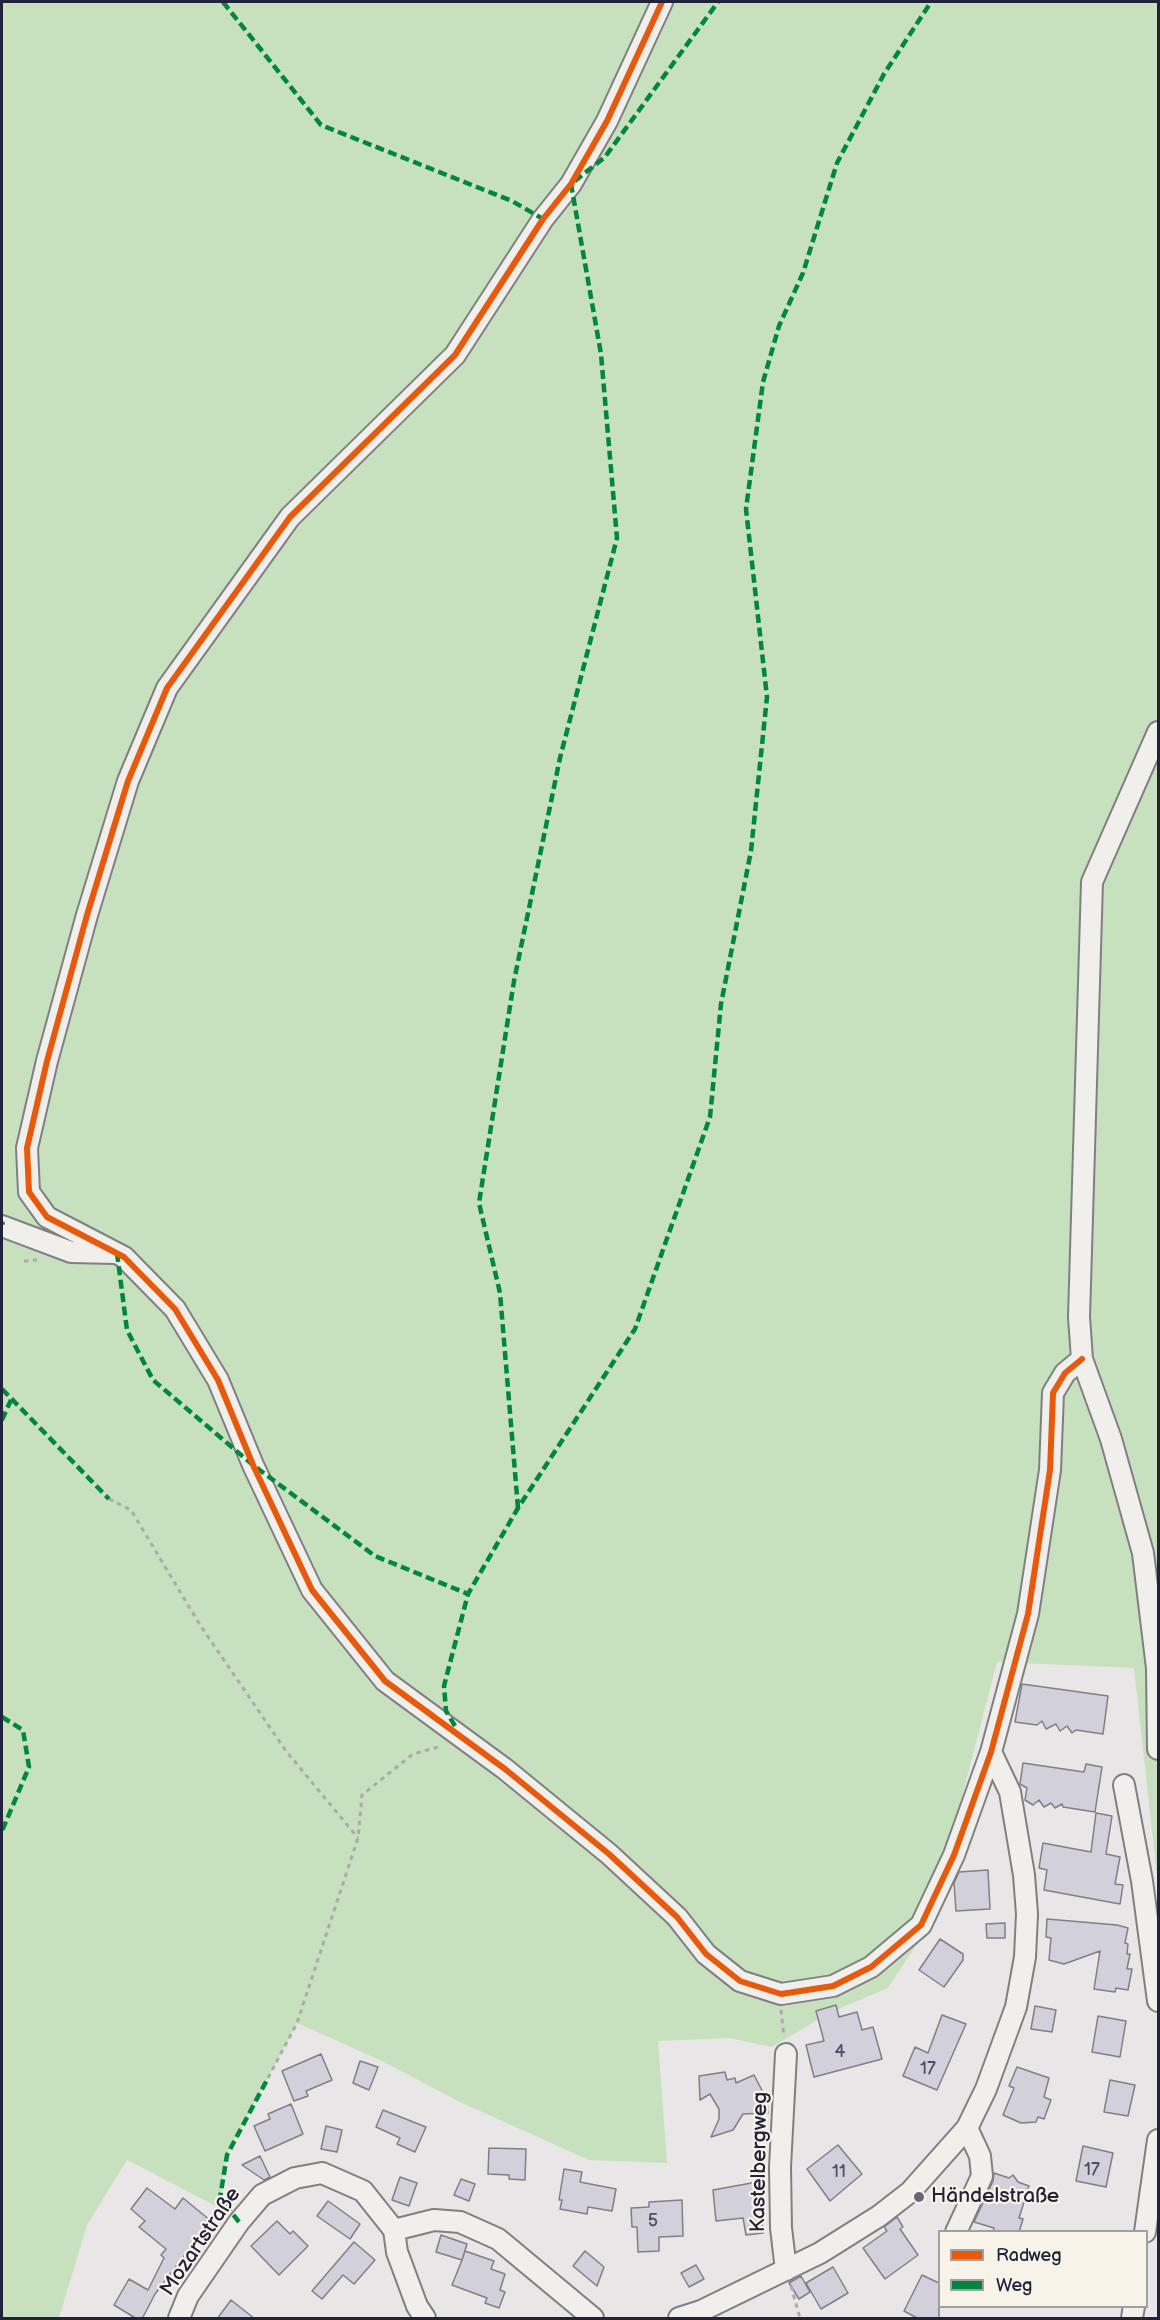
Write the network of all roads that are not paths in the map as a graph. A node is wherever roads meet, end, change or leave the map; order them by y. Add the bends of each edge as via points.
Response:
1 (662, 2) edge
2 (1158, 732) edge
3 (2, 1226) edge
4 (117, 1253) junction
5 (1082, 1359) junction
6 (1158, 1749) edge
7 (991, 1752) junction
8 (1124, 1785) dead end
9 (1158, 2001) edge
10 (786, 2054) road end
11 (967, 2128) junction
12 (1158, 2140) edge
13 (394, 2230) junction
14 (957, 2230) edge
15 (1145, 2230) edge
16 (786, 2270) junction
17 (416, 2314) edge
18 (179, 2319) edge
19 (593, 2319) edge
20 (679, 2319) edge

1 - 4 street via 607,121 571,184 543,219 455,355 290,518 167,688 129,781 87,915 27,1148 29,1192 47,1217
2 - 5 street via 1092,882 1079,1317
3 - 4 street via 71,1252
4 - 7 street via 175,1309 218,1380 312,1590 385,1681 609,1854 677,1917 706,1954 740,1981 781,1994 833,1986 871,1967 921,1925 954,1854
5 - 6 street via 1111,1439 1143,1553 1157,1668
5 - 7 street via 1065,1373 1053,1393 1050,1470 1028,1614
7 - 11 street via 1010,1792 1024,1875 1025,1957 1016,2007
8 - 9 street
10 - 16 street, Kastelbergweg via 780,2167
11 - 14 street via 980,2156 982,2176
11 - 16 street via 910,2192 879,2216
12 - 15 street
13 - 17 street, Mozartstraße
13 - 18 street, Mozartstraße via 363,2191 341,2179 322,2173 295,2178 262,2195 239,2222 188,2296
13 - 19 street via 434,2220 460,2222 498,2239
16 - 20 street

